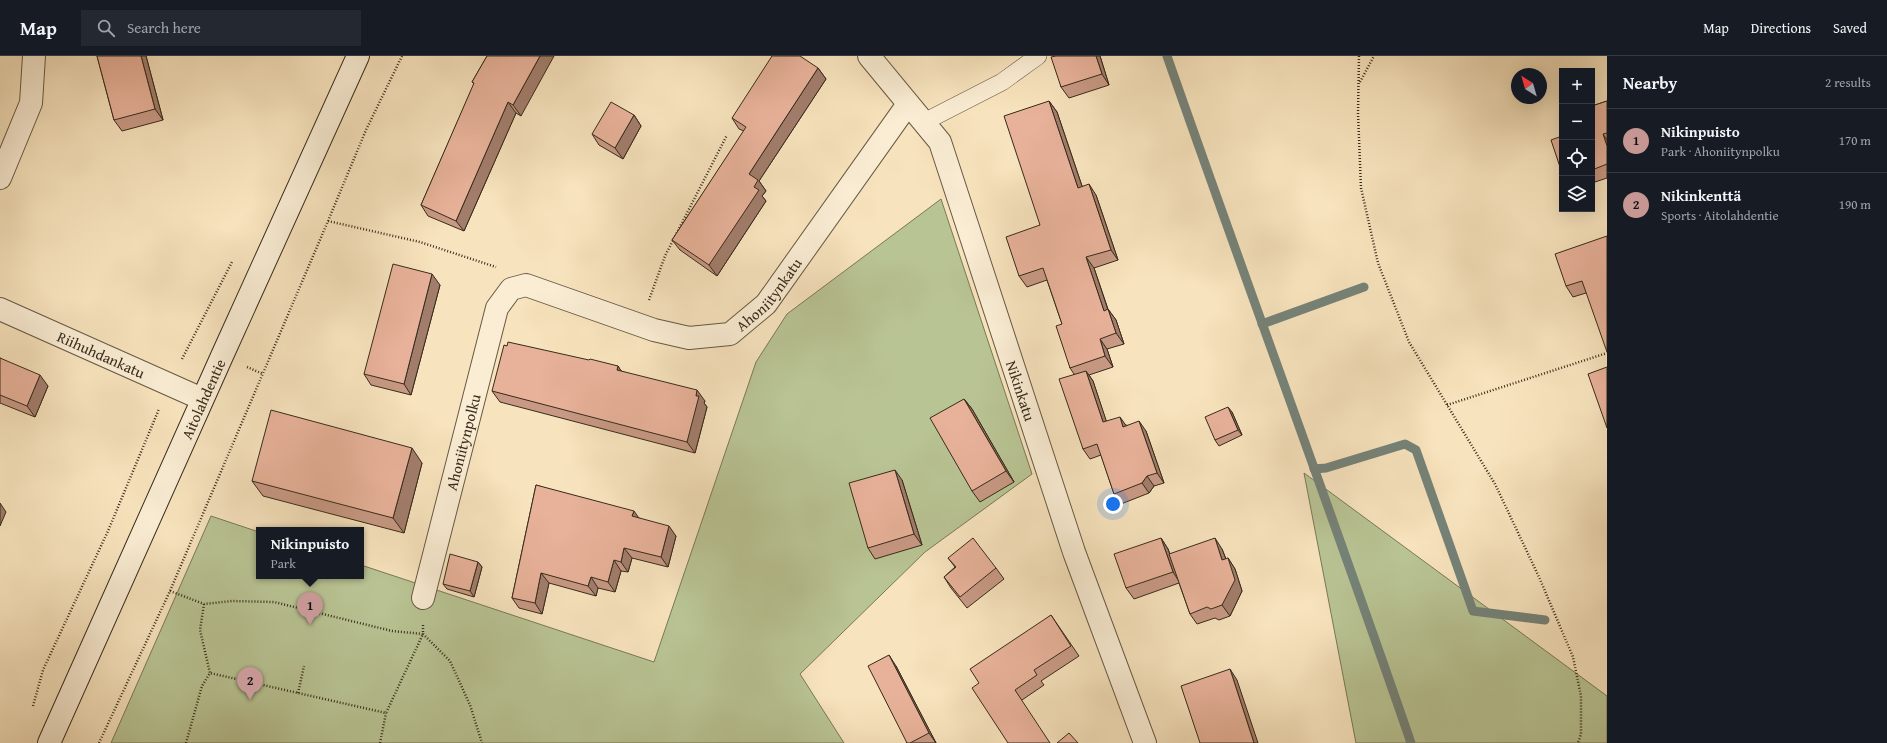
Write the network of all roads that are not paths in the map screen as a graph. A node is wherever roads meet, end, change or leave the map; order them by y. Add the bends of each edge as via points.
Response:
1 (34, 56) edge
2 (358, 56) edge
3 (869, 56) edge
4 (1038, 56) edge
5 (908, 104) junction
6 (924, 122) junction
7 (0, 178) edge
8 (511, 289) joint
9 (0, 309) edge
10 (202, 399) junction
11 (423, 598) road end
12 (49, 743) edge
13 (1145, 743) edge

1 - 7 street via 32,104
2 - 10 street, Aitolahdentie
3 - 5 street, Nikinkatu
4 - 6 lane via 1002,82
5 - 6 street, Nikinkatu
5 - 8 street, Ahoniitynkatu via 766,304 730,334 689,338 654,330 526,285
6 - 13 street, Nikinkatu via 940,142 1072,545
8 - 11 street, Ahoniitynpolku via 498,308
9 - 10 street, Riihuhdankatu
10 - 12 street, Aitolahdentie

